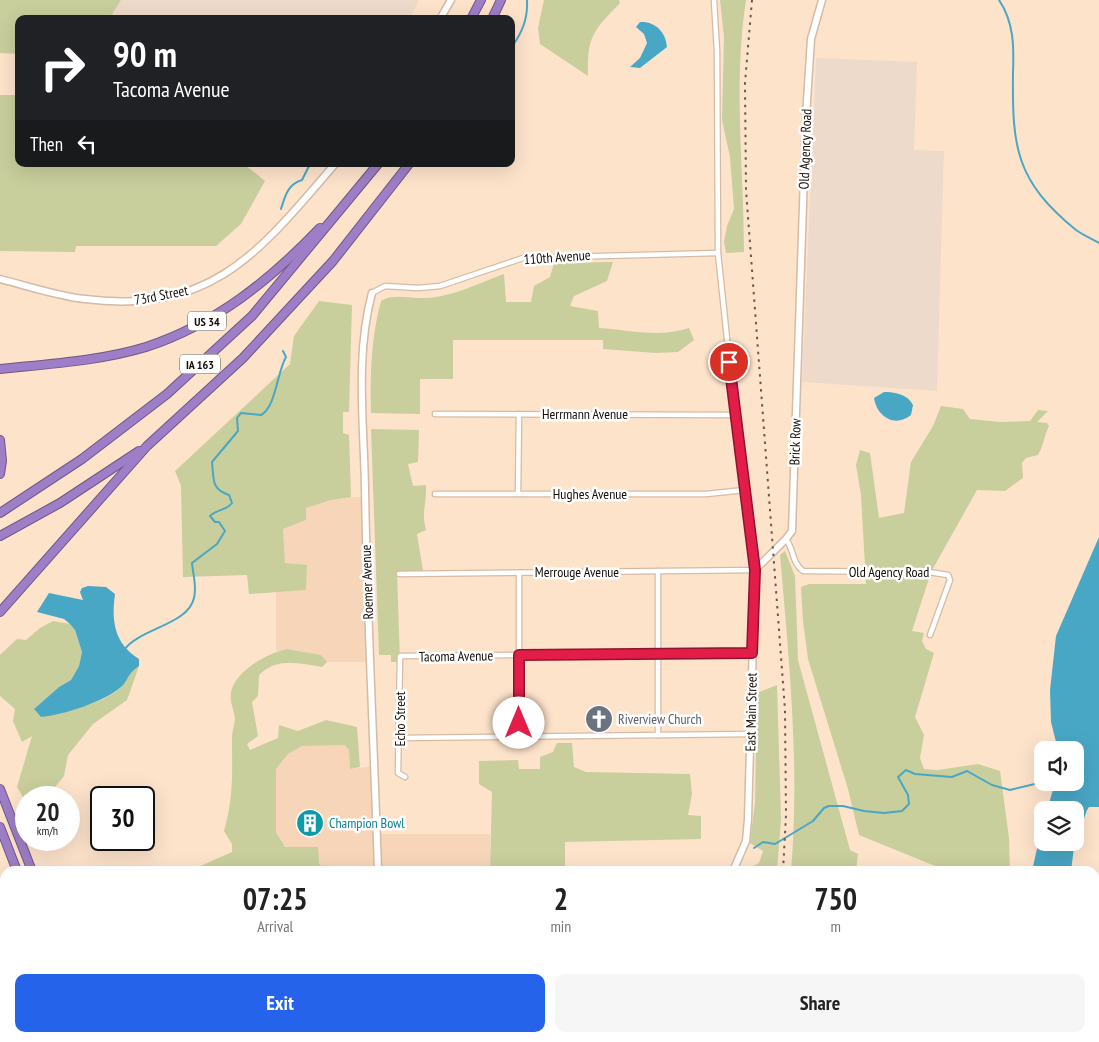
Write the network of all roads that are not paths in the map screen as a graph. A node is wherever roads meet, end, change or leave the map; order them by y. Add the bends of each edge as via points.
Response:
1 (451, 0) edge
2 (481, 0) edge
3 (502, 0) edge
4 (714, 0) edge
5 (822, 0) edge
6 (442, 15) edge
7 (473, 15) edge
8 (494, 15) edge
9 (332, 167) edge
10 (376, 167) edge
11 (407, 167) edge
12 (366, 180) junction
13 (718, 253) junction
14 (0, 279) edge
15 (372, 293) joint
16 (799, 299) joint
17 (0, 369) edge
18 (435, 414) dead end
19 (519, 414) junction
20 (735, 415) junction
21 (0, 440) edge
22 (147, 446) junction
23 (0, 474) edge
24 (745, 490) junction
25 (435, 494) dead end
26 (518, 494) junction
27 (0, 513) edge
28 (0, 536) edge
29 (786, 539) junction
30 (755, 570) junction
31 (658, 572) junction
32 (519, 573) junction
33 (399, 574) dead end
34 (0, 612) edge
35 (930, 634) dead end
36 (752, 653) junction
37 (658, 654) junction
38 (519, 655) junction
39 (400, 656) joint
40 (751, 734) junction
41 (658, 735) junction
42 (519, 737) junction
43 (400, 738) junction
44 (405, 777) dead end
45 (0, 790) edge
46 (0, 827) edge
47 (15, 866) edge
48 (30, 866) edge
49 (378, 866) edge
50 (735, 866) edge

1 - 6 street
2 - 7 highway
3 - 8 highway
4 - 13 street, East Main Street via 718,51
5 - 16 street, Old Agency Road via 811,48
9 - 14 street, 73rd Street via 277,231 243,261 214,282 182,294 147,301 115,302 83,299
10 - 12 highway, US 34
11 - 22 highway via 333,261 250,351
12 - 17 highway, US 34 via 284,264 216,316 146,347 108,356
12 - 27 highway, IA 163 via 252,316 167,394 82,460
13 - 15 street, 110th Avenue via 523,258 440,286 386,286
13 - 20 street, East Main Street
15 - 49 street, Roemer Avenue via 366,313 362,372
16 - 29 street, Brick Row via 793,515 792,531
18 - 19 street, Herrmann Avenue
19 - 20 street, Herrmann Avenue
19 - 26 street
20 - 24 street, East Main Street
21 - 23 highway
22 - 28 highway via 60,503
22 - 34 highway
24 - 26 street, Hughes Avenue via 706,494
24 - 30 street, East Main Street
25 - 26 street, Hughes Avenue
29 - 30 street, Brick Row
29 - 35 street, Old Agency Road via 792,547 797,566 803,571 948,575 950,580
30 - 31 street, Merrouge Avenue
30 - 36 street, East Main Street
31 - 32 street, Merrouge Avenue
31 - 37 street
32 - 33 street, Merrouge Avenue
32 - 38 street
36 - 37 street, Tacoma Avenue
36 - 40 street, East Main Street
37 - 38 street, Tacoma Avenue
37 - 41 street
38 - 39 street, Tacoma Avenue
38 - 42 street
39 - 43 street, Echo Street
40 - 41 street
40 - 50 street, East Main Street via 746,841
41 - 42 street
42 - 43 street
43 - 44 street, Echo Street via 398,774
45 - 48 highway
46 - 47 highway

